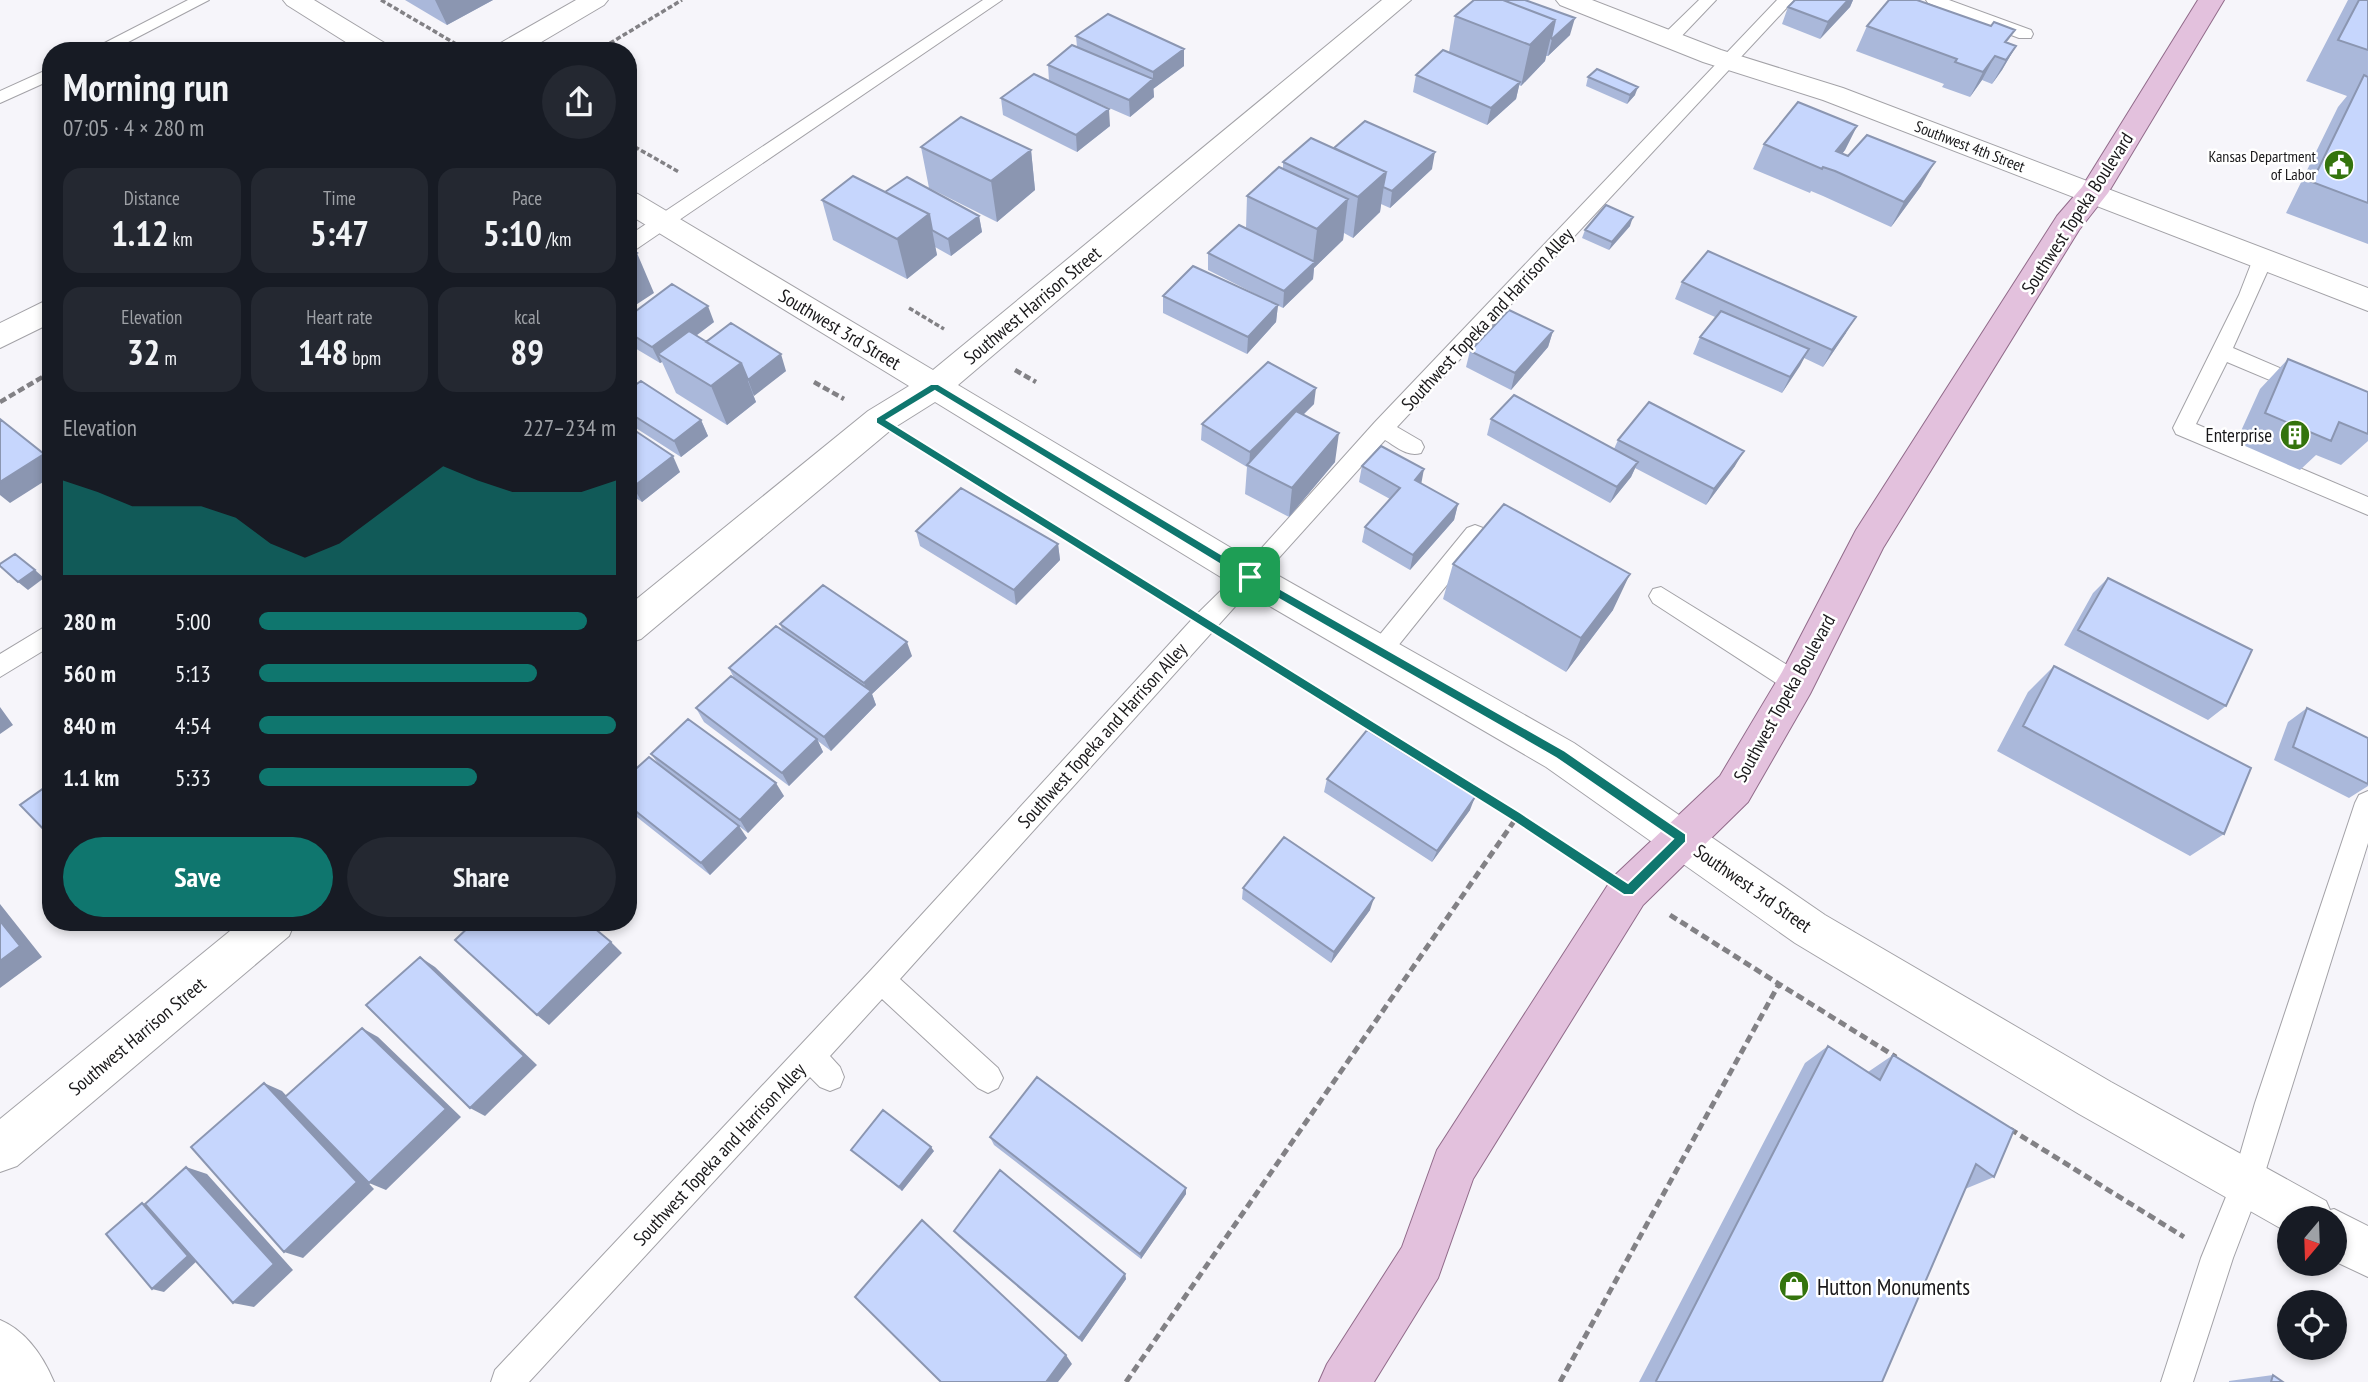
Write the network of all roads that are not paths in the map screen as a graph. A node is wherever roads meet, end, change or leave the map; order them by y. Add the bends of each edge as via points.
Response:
1 (201, 0) edge
2 (296, 0) edge
3 (595, 0) edge
4 (994, 0) edge
5 (1398, 0) edge
6 (1569, 0) edge
7 (1708, 0) edge
8 (1786, 0) edge
9 (1934, 0) edge
10 (2211, 0) edge
11 (2025, 34) dead end
12 (1669, 39) junction
13 (115, 42) edge
14 (364, 42) edge
15 (522, 42) edge
16 (1729, 61) junction
17 (42, 78) edge
18 (0, 98) edge
19 (2092, 193) junction
20 (637, 206) edge
21 (664, 222) junction
22 (637, 239) edge
23 (2263, 259) junction
24 (2368, 300) edge
25 (42, 314) edge
26 (0, 337) edge
27 (2221, 351) junction
28 (935, 386) junction
29 (2319, 393) edge
30 (1383, 428) junction
31 (1413, 447) dead end
32 (2368, 506) edge
33 (1475, 534) edge
34 (1250, 577) junction
35 (1661, 596) dead end
36 (637, 621) edge
37 (42, 639) edge
38 (1381, 650) junction
39 (0, 667) edge
40 (1796, 683) junction
41 (2368, 803) edge
42 (1682, 838) junction
43 (263, 931) edge
44 (881, 980) junction
45 (811, 1056) junction
46 (830, 1077) dead end
47 (988, 1078) dead end
48 (0, 1149) edge
49 (2248, 1182) junction
50 (2289, 1206) edge
51 (2347, 1241) edge
52 (2368, 1253) edge
53 (0, 1345) edge
54 (28, 1382) edge
55 (507, 1382) edge
56 (1345, 1382) edge
57 (2177, 1382) edge

1 - 13 lane
2 - 14 street
3 - 15 street
4 - 21 lane
5 - 28 street, Southwest Harrison Street
6 - 12 street, Southwest 4th Street
7 - 12 lane
8 - 16 lane, Southwest Topeka and Harrison Alley
9 - 11 lane
10 - 19 main road, Southwest Topeka Boulevard
12 - 16 street, Southwest 4th Street
16 - 19 street, Southwest 4th Street via 1833,94
16 - 30 lane, Southwest Topeka and Harrison Alley
17 - 18 lane
19 - 23 street, Southwest 4th Street
19 - 40 main road, Southwest Topeka Boulevard via 2068,223 1869,540
20 - 21 street, Southwest 3rd Street
21 - 22 lane
21 - 28 street, Southwest 3rd Street
23 - 24 street, Southwest 4th Street
23 - 27 lane
25 - 26 street
27 - 29 lane
27 - 32 lane via 2184,428
28 - 34 street, Southwest 3rd Street
28 - 36 street, Southwest Harrison Street via 880,420
30 - 31 lane
30 - 34 lane, Southwest Topeka and Harrison Alley
33 - 38 lane
34 - 38 street, Southwest 3rd Street
34 - 44 lane, Southwest Topeka and Harrison Alley via 1203,623
35 - 40 lane
37 - 39 lane
38 - 42 street, Southwest 3rd Street via 1560,755
40 - 42 main road, Southwest Topeka Boulevard via 1734,789
41 - 49 lane
42 - 49 street, Southwest 3rd Street via 1810,929 2095,1098
42 - 56 main road, Southwest Topeka Boulevard via 1628,891 1454,1167 1421,1261
43 - 48 street, Southwest Harrison Street
44 - 45 lane, Southwest Topeka and Harrison Alley
44 - 47 lane
45 - 46 lane
45 - 55 lane, Southwest Topeka and Harrison Alley
49 - 50 street, Southwest 3rd Street
49 - 57 lane via 2217,1258
51 - 52 street
53 - 54 street

